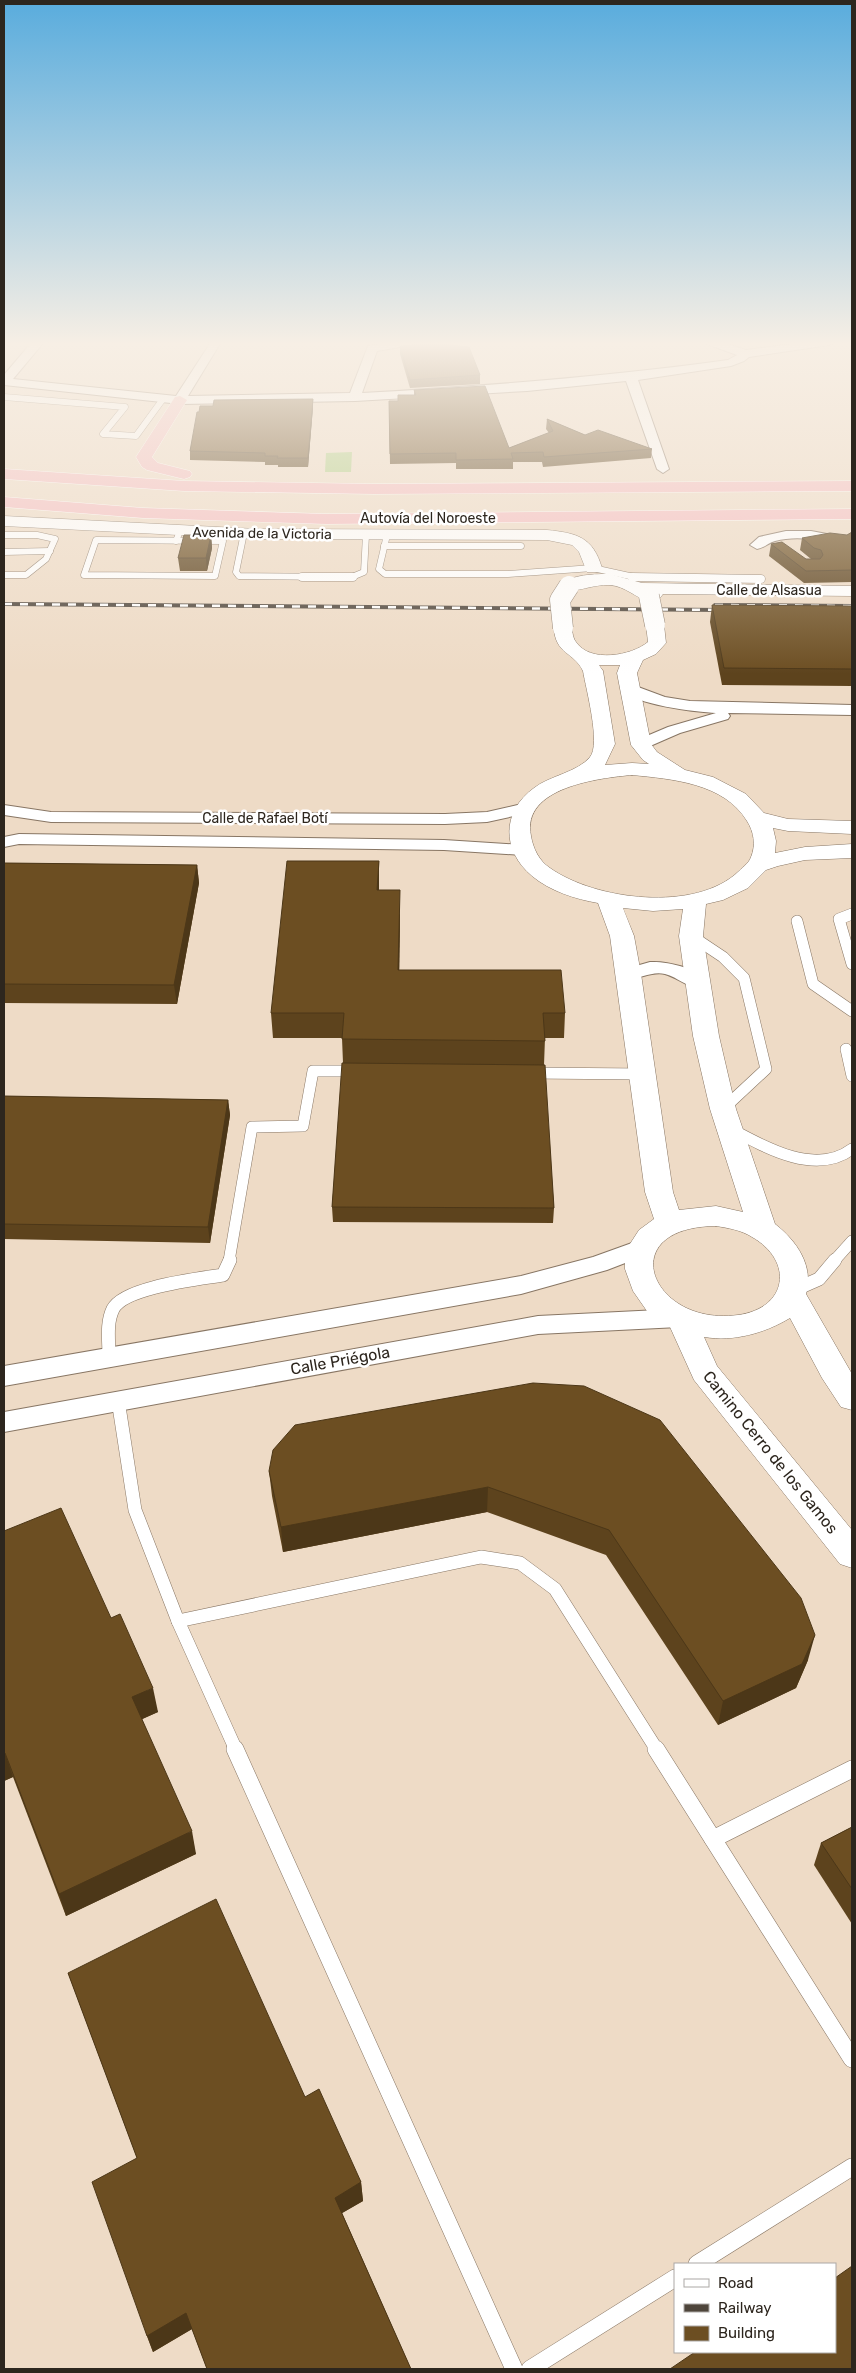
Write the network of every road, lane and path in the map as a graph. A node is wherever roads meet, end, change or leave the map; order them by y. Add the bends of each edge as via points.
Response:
1 (146, 453) edge
2 (657, 453) edge
3 (663, 469) dead end
4 (4, 474) edge
5 (852, 486) edge
6 (257, 487) junction
7 (4, 488) edge
8 (852, 500) edge
9 (4, 502) edge
10 (4, 511) edge
11 (143, 512) junction
12 (852, 514) edge
13 (4, 521) edge
14 (244, 533) junction
15 (4, 535) edge
16 (366, 535) junction
17 (178, 536) junction
18 (843, 538) edge
19 (386, 540) junction
20 (521, 546) dead end
21 (786, 548) edge
22 (50, 551) junction
23 (4, 552) edge
24 (593, 568) junction
25 (4, 575) edge
26 (761, 579) dead end
27 (618, 581) junction
28 (574, 584) junction
29 (852, 591) edge
30 (645, 592) junction
31 (579, 653) junction
32 (635, 657) junction
33 (630, 689) junction
34 (769, 708) junction
35 (852, 710) edge
36 (641, 745) junction
37 (679, 774) junction
38 (571, 778) junction
39 (526, 808) junction
40 (4, 810) edge
41 (758, 818) junction
42 (852, 827) edge
43 (4, 842) edge
44 (523, 850) junction
45 (852, 851) edge
46 (758, 865) junction
47 (608, 900) junction
48 (695, 900) junction
49 (852, 914) edge
50 (798, 921) dead end
51 (691, 936) junction
52 (852, 964) edge
53 (629, 974) junction
54 (699, 983) junction
55 (852, 997) edge
56 (852, 1012) edge
57 (846, 1049) dead end
58 (372, 1071) edge
59 (518, 1073) edge
60 (644, 1074) junction
61 (852, 1076) edge
62 (726, 1118) junction
63 (852, 1149) edge
64 (669, 1223) junction
65 (763, 1230) junction
66 (852, 1241) edge
67 (643, 1247) junction
68 (792, 1293) junction
69 (680, 1319) junction
70 (109, 1356) junction
71 (4, 1376) edge
72 (852, 1398) edge
73 (118, 1400) junction
74 (4, 1422) edge
75 (852, 1554) edge
76 (178, 1621) junction
77 (852, 1769) edge
78 (713, 1839) junction
79 (852, 2059) edge
80 (852, 2167) edge
81 (699, 2263) edge
82 (674, 2279) edge
83 (514, 2369) edge
84 (530, 2369) edge

1 - 6 highway via 144,457 148,464 175,473 215,477
2 - 3 street
4 - 6 highway, Autovía del Noroeste via 148,484
5 - 6 highway, Autovía del Noroeste via 494,490
7 - 8 highway via 181,500 346,505
9 - 11 highway, Autovía del Noroeste
10 - 11 highway via 98,516
11 - 12 highway, Autovía del Noroeste via 389,519
13 - 17 street, Avenida de la Victoria
14 - 16 street, Avenida de la Victoria
14 - 16 lane via 236,572 239,576 356,576 364,572
14 - 17 street, Avenida de la Victoria
15 - 22 lane via 37,535 55,539
16 - 19 street, Avenida de la Victoria
17 - 17 lane via 223,541 216,576 84,575 96,540
18 - 21 street via 787,535 763,539 757,545
19 - 20 lane
19 - 24 street, Avenida de la Victoria via 558,536 586,546
19 - 24 lane via 379,569 385,574 508,574
22 - 23 lane
22 - 25 lane via 46,559 26,575
24 - 26 lane via 634,577
24 - 27 street
24 - 28 street via 589,575
27 - 28 street via 594,579
27 - 30 street
28 - 31 street, bridge via 560,597 567,644
29 - 30 street, Calle de Alsasua
30 - 32 street, bridge via 657,643 652,650
31 - 32 street via 600,659
31 - 38 street via 593,671 605,744 599,760
32 - 33 street via 627,673
33 - 34 street via 671,704
33 - 36 street
34 - 35 street
34 - 36 street via 697,722
36 - 37 street via 650,756
37 - 38 street via 632,769 600,771
37 - 41 street via 724,790
38 - 39 street via 544,791
39 - 40 street, Calle de Rafael Botí via 487,817 445,819 51,817
39 - 44 street via 518,828
41 - 42 street via 788,825
41 - 46 street via 766,843
43 - 44 street, Calle de Rafael Botí via 19,839 444,844
44 - 47 street via 541,871 570,889
45 - 46 street via 803,852
46 - 48 street via 737,884
47 - 48 street via 652,905
47 - 53 street via 622,936
48 - 51 street
49 - 52 lane via 839,919
50 - 56 lane via 814,984
51 - 54 street
51 - 62 lane via 723,957 744,978 766,1069
53 - 54 street via 660,966
53 - 60 street
54 - 62 street via 706,1036
55 - 56 lane
57 - 61 lane
58 - 70 lane via 313,1071 303,1126 252,1127 231,1258 222,1275 132,1294 114,1305 109,1321
59 - 60 lane
60 - 64 street via 659,1192
62 - 63 lane via 769,1149 799,1159 823,1161
62 - 65 street
64 - 65 street via 691,1217 716,1216 740,1220
64 - 67 street via 653,1234
65 - 68 street via 789,1257 795,1274
66 - 68 lane via 819,1279
67 - 69 street via 638,1261 646,1292 658,1305
67 - 70 street via 599,1264 521,1285
68 - 69 street via 780,1311 760,1323 735,1328 708,1328
68 - 72 street via 833,1370
69 - 73 street, Calle Priégola via 538,1325
69 - 75 street, Camino Cerro de los Gamos via 705,1372
70 - 71 street
73 - 74 street, Calle Priégola
73 - 76 lane via 135,1510
76 - 78 lane via 481,1557 520,1563 555,1589
76 - 83 lane
77 - 78 lane
78 - 79 lane
80 - 81 lane
82 - 84 lane

